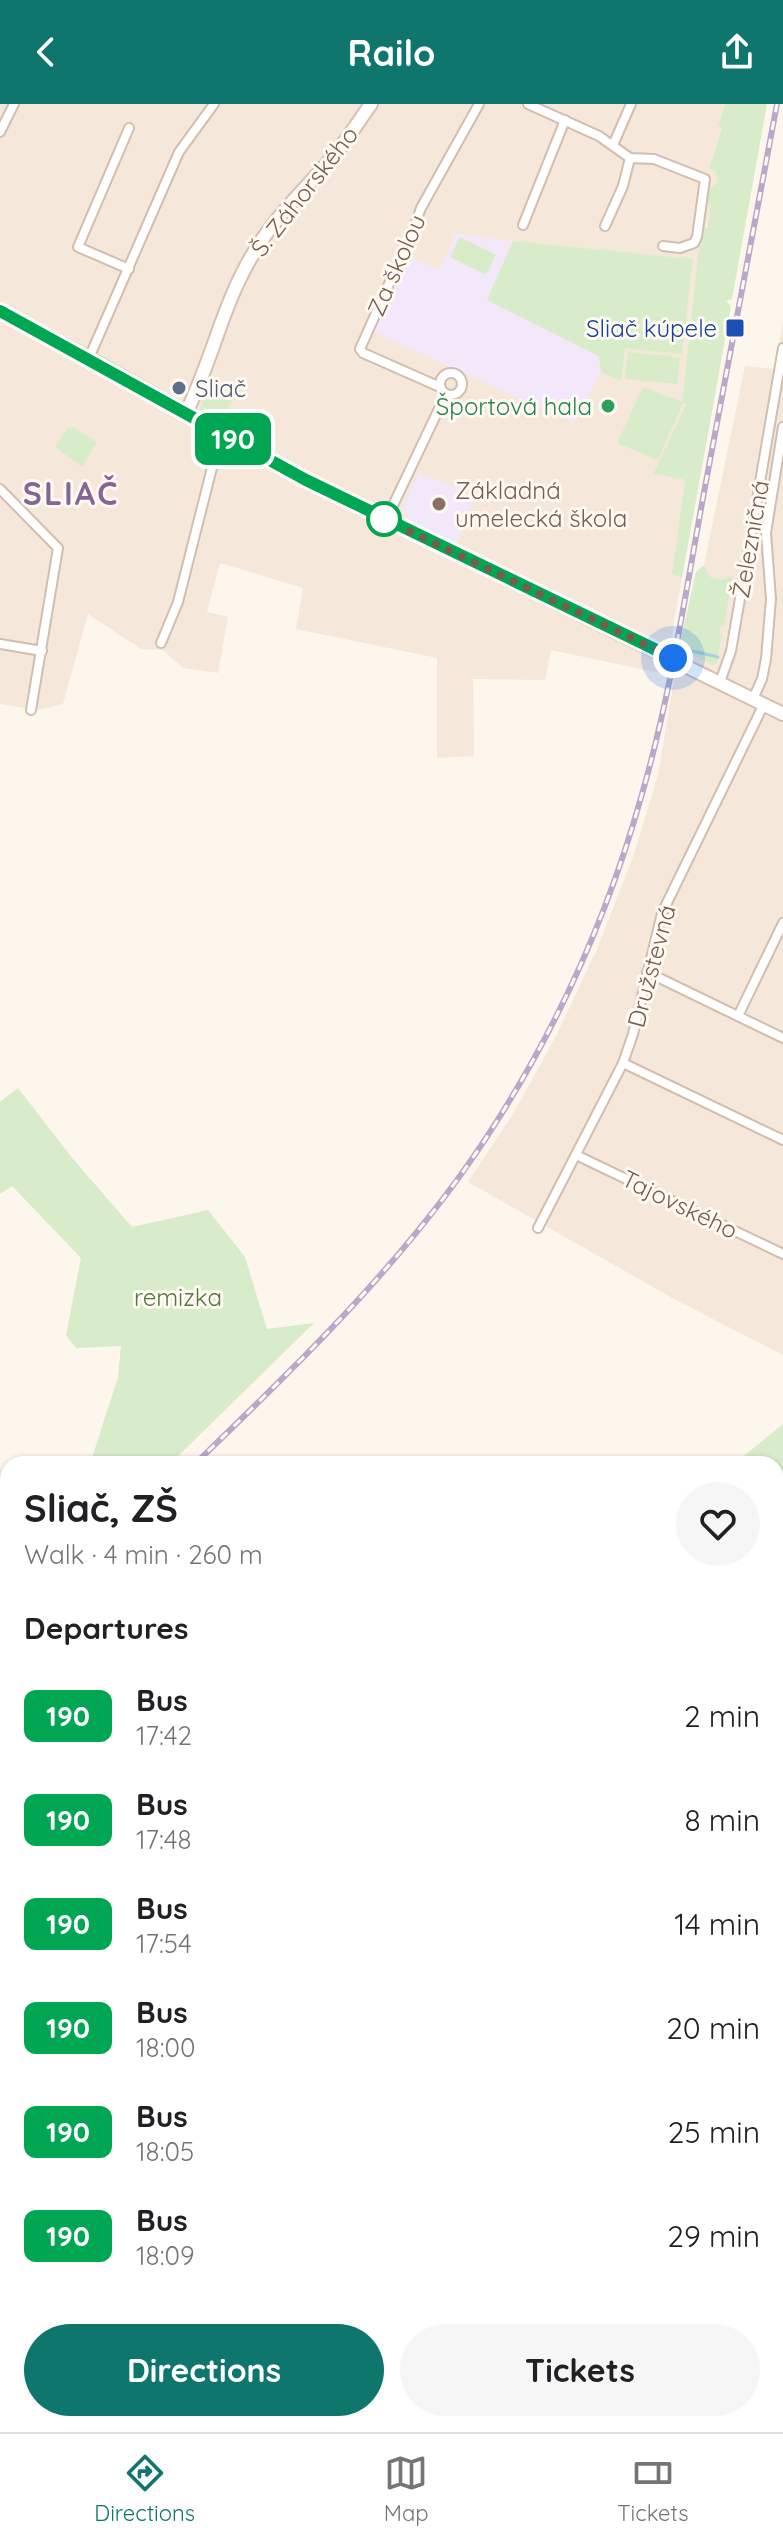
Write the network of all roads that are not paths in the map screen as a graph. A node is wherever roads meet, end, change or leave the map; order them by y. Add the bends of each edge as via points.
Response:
1 (14, 104) edge
2 (214, 104) edge
3 (371, 104) edge
4 (479, 104) edge
5 (631, 104) edge
6 (531, 105) edge
7 (565, 120) junction
8 (129, 128) dead end
9 (0, 132) edge
10 (613, 145) junction
11 (630, 158) junction
12 (523, 225) dead end
13 (605, 226) dead end
14 (663, 246) dead end
15 (129, 269) junction
16 (0, 311) edge
17 (783, 348) edge
18 (89, 358) junction
19 (442, 389) junction
20 (186, 413) junction
21 (783, 427) edge
22 (223, 433) junction
23 (0, 489) edge
24 (386, 520) junction
25 (161, 643) dead end
26 (0, 644) edge
27 (42, 651) junction
28 (720, 682) junction
29 (759, 702) junction
30 (31, 710) dead end
31 (783, 714) edge
32 (783, 923) edge
33 (647, 972) junction
34 (738, 1016) junction
35 (783, 1038) edge
36 (623, 1063) junction
37 (783, 1140) edge
38 (576, 1155) junction
39 (538, 1228) dead end
40 (783, 1254) edge

1 - 9 street
2 - 15 street via 179,152
3 - 20 street, Š. Záhorského via 252,254
4 - 19 street, Za školou via 421,208 361,341 363,353
5 - 10 street
6 - 7 street
7 - 10 street
7 - 12 street
8 - 15 street via 78,247
10 - 11 street
11 - 13 street
11 - 14 street via 654,159 705,179 694,243
15 - 18 street
16 - 18 street
17 - 28 street, Železničná via 734,633
18 - 20 street
19 - 19 street via 455,395 463,381 449,372 442,376
19 - 24 street
20 - 22 street
21 - 29 street, Železničná via 766,533 771,599
22 - 24 street
22 - 25 street via 178,602
23 - 27 street via 58,548
24 - 28 street
26 - 27 street
27 - 30 street
28 - 29 street
29 - 31 street
29 - 33 street, Družstevná via 665,905
32 - 34 street
33 - 34 street
33 - 36 street, Družstevná
34 - 35 street
36 - 37 street
36 - 38 street, Družstevná
38 - 39 street, Družstevná
38 - 40 street, Tajovského

